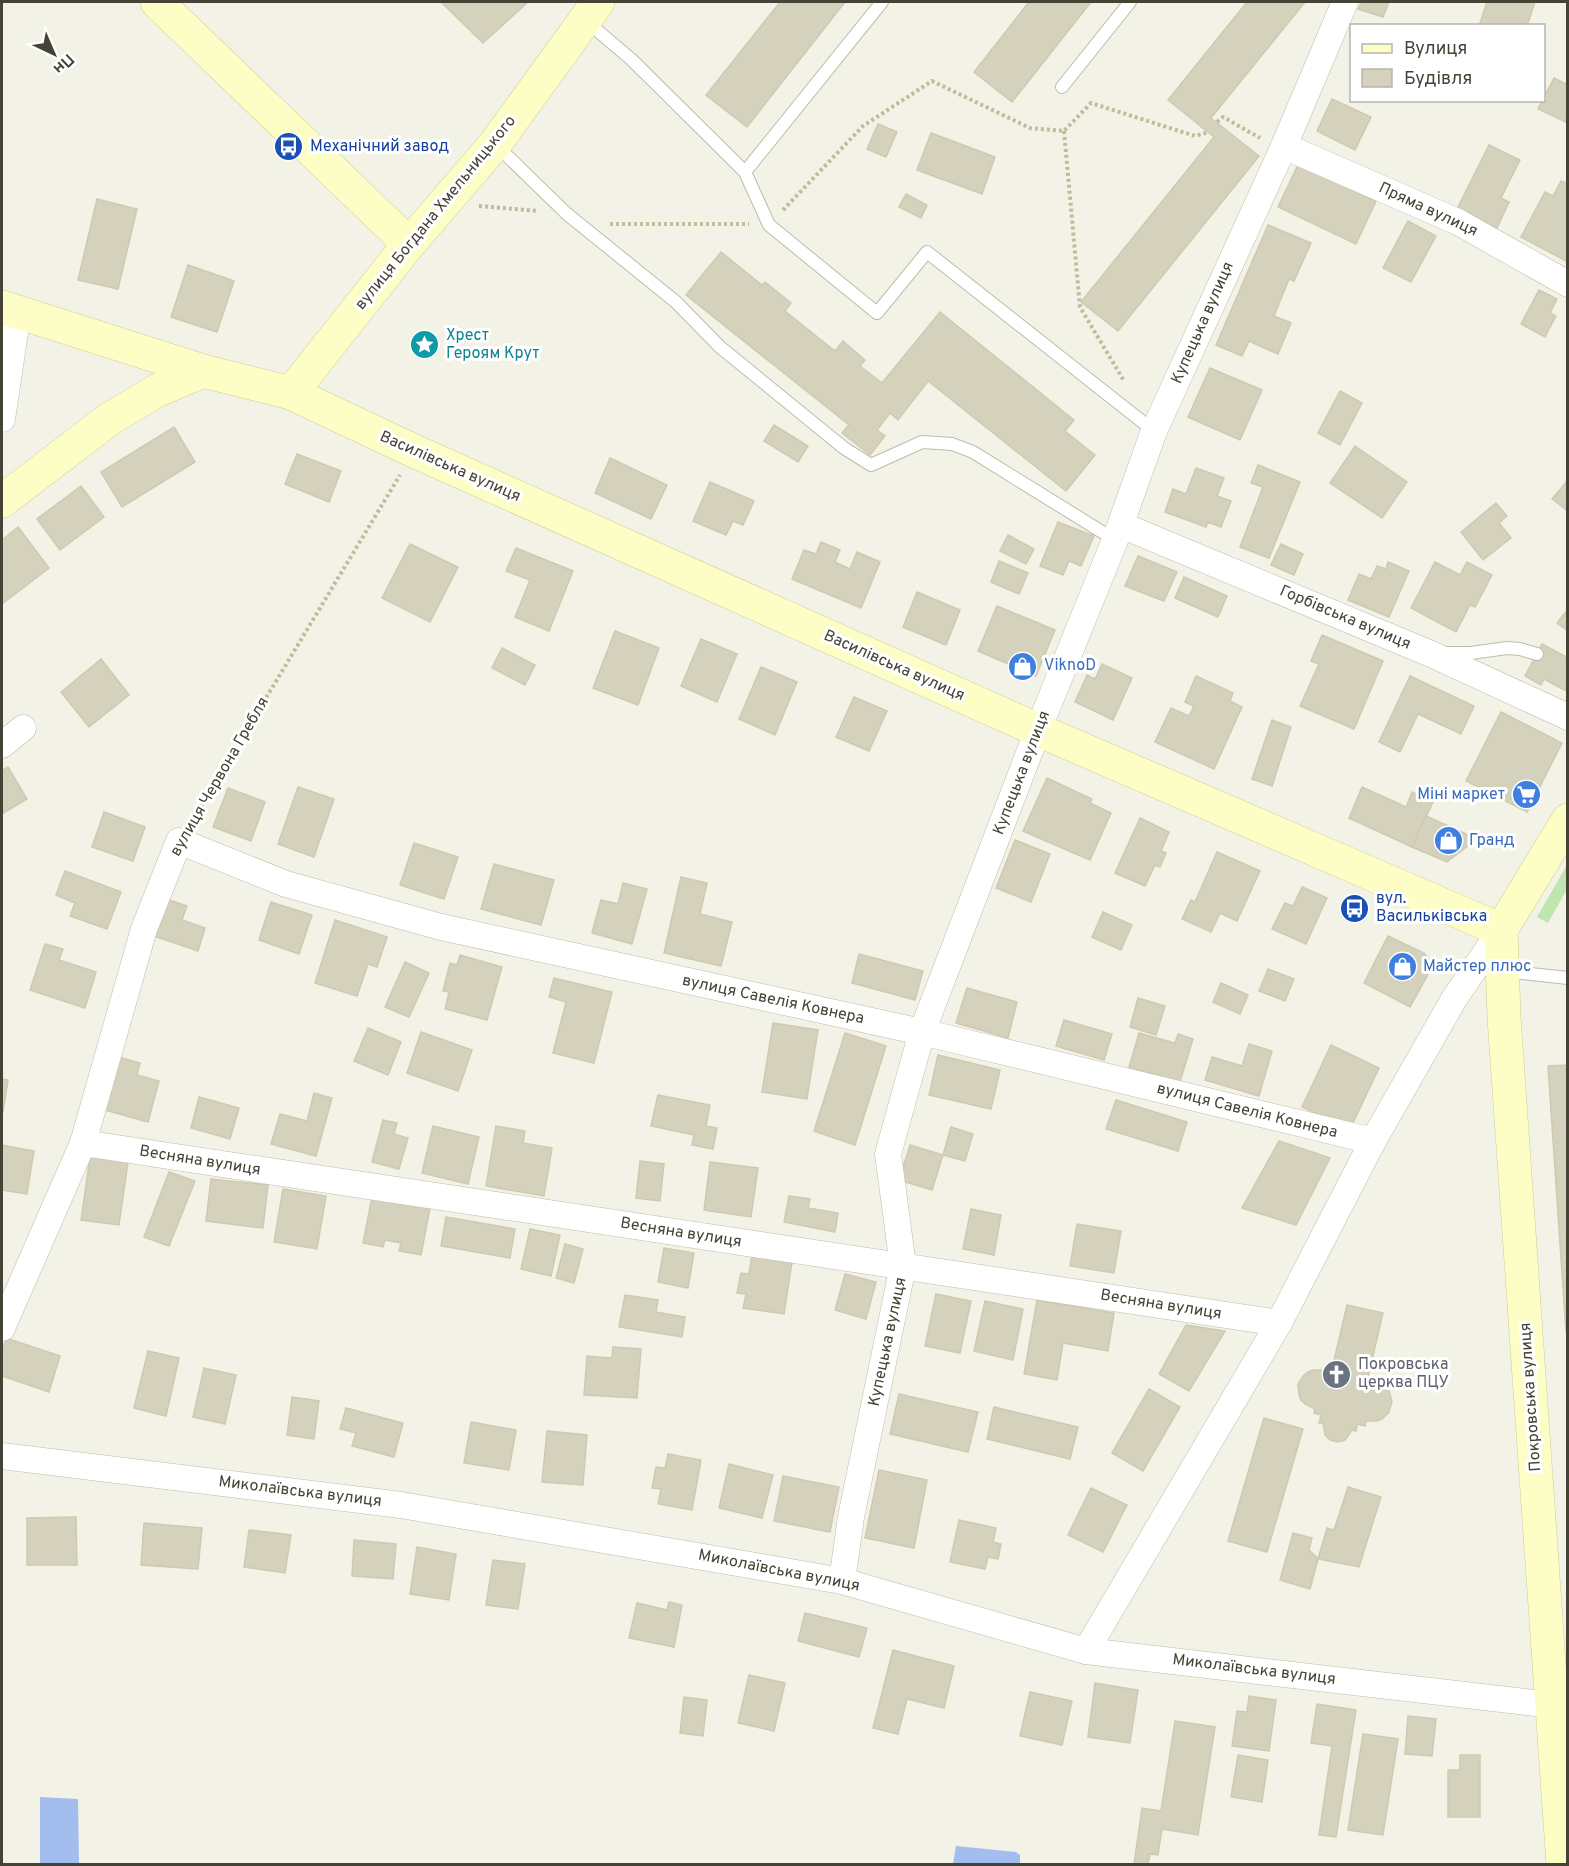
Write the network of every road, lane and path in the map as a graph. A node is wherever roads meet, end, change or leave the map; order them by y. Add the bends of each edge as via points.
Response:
1 (157, 2) edge
2 (882, 2) edge
3 (1130, 2) edge
4 (1345, 2) edge
5 (591, 10) edge
6 (1062, 87) dead end
7 (1217, 122) dead end
8 (1064, 131) junction
9 (1209, 132) dead end
10 (495, 144) junction
11 (1284, 146) junction
12 (745, 172) junction
13 (444, 204) junction
14 (567, 214) junction
15 (769, 225) junction
16 (410, 244) junction
17 (1568, 284) edge
18 (10, 310) edge
19 (203, 371) junction
20 (1129, 390) dead end
21 (291, 393) junction
22 (2, 419) edge
23 (1154, 431) junction
24 (414, 451) junction
25 (2, 501) edge
26 (1118, 532) junction
27 (1431, 654) junction
28 (1537, 654) dead end
29 (1568, 717) edge
30 (23, 728) dead end
31 (1038, 730) junction
32 (2, 745) edge
33 (1568, 820) edge
34 (179, 841) junction
35 (1501, 930) junction
36 (1502, 971) junction
37 (1568, 978) edge
38 (922, 1032) junction
39 (1373, 1141) junction
40 (83, 1143) junction
41 (903, 1266) junction
42 (1279, 1323) junction
43 (2, 1328) edge
44 (2, 1455) edge
45 (842, 1581) junction
46 (1086, 1651) junction
47 (1560, 1704) edge
48 (1563, 1864) edge

1 - 16 street
2 - 12 lane
3 - 6 lane
4 - 11 street, Купецька вулиця
5 - 10 street, вулиця Богдана Хмельницького
5 - 12 lane via 632,60
7 - 11 path via 1223,117 1262,139
8 - 9 path via 1091,103 1195,136
8 - 15 path via 1030,128 932,81 863,126
8 - 20 path via 1080,307
10 - 13 street, вулиця Богдана Хмельницького
10 - 14 lane
11 - 17 street, Пряма вулиця via 1458,222
11 - 23 street, Купецька вулиця
12 - 15 lane
13 - 14 path
13 - 16 street, вулиця Богдана Хмельницького
14 - 15 path via 612,224
14 - 26 lane via 676,302 720,347 871,465 922,442 952,444
15 - 23 lane via 877,313 927,252
16 - 21 street, вулиця Богдана Хмельницького
18 - 19 street
18 - 22 street
19 - 21 street, Василівська вулиця
19 - 25 street via 158,390 111,418
21 - 24 street, Василівська вулиця
23 - 26 street, Купецька вулиця
24 - 31 street, Василівська вулиця
24 - 34 path, вулиця Червона Гребля
26 - 27 street, Горбівська вулиця
26 - 31 street, Купецька вулиця
27 - 28 lane via 1507,648
27 - 29 street, Горбівська вулиця
30 - 32 street
31 - 35 street, Василівська вулиця
31 - 38 street, Купецька вулиця
33 - 35 street
34 - 38 street, вулиця Савелія Ковнера via 286,884 441,927
34 - 40 street, вулиця Червона Гребля via 144,929
35 - 36 street, Покровська вулиця
35 - 39 street via 1454,999
36 - 37 lane
36 - 47 street, Покровська вулиця
38 - 39 street, вулиця Савелія Ковнера
38 - 41 street, Купецька вулиця via 888,1154
39 - 42 street
40 - 41 street, Весняна вулиця
40 - 43 street, вулиця Червона Гребля
41 - 42 street, Весняна вулиця
41 - 45 street, Купецька вулиця via 851,1517
42 - 46 street
44 - 45 street, Миколаївська вулиця via 401,1505
45 - 46 street, Миколаївська вулиця
46 - 47 street, Миколаївська вулиця
47 - 48 street, Покровська вулиця

